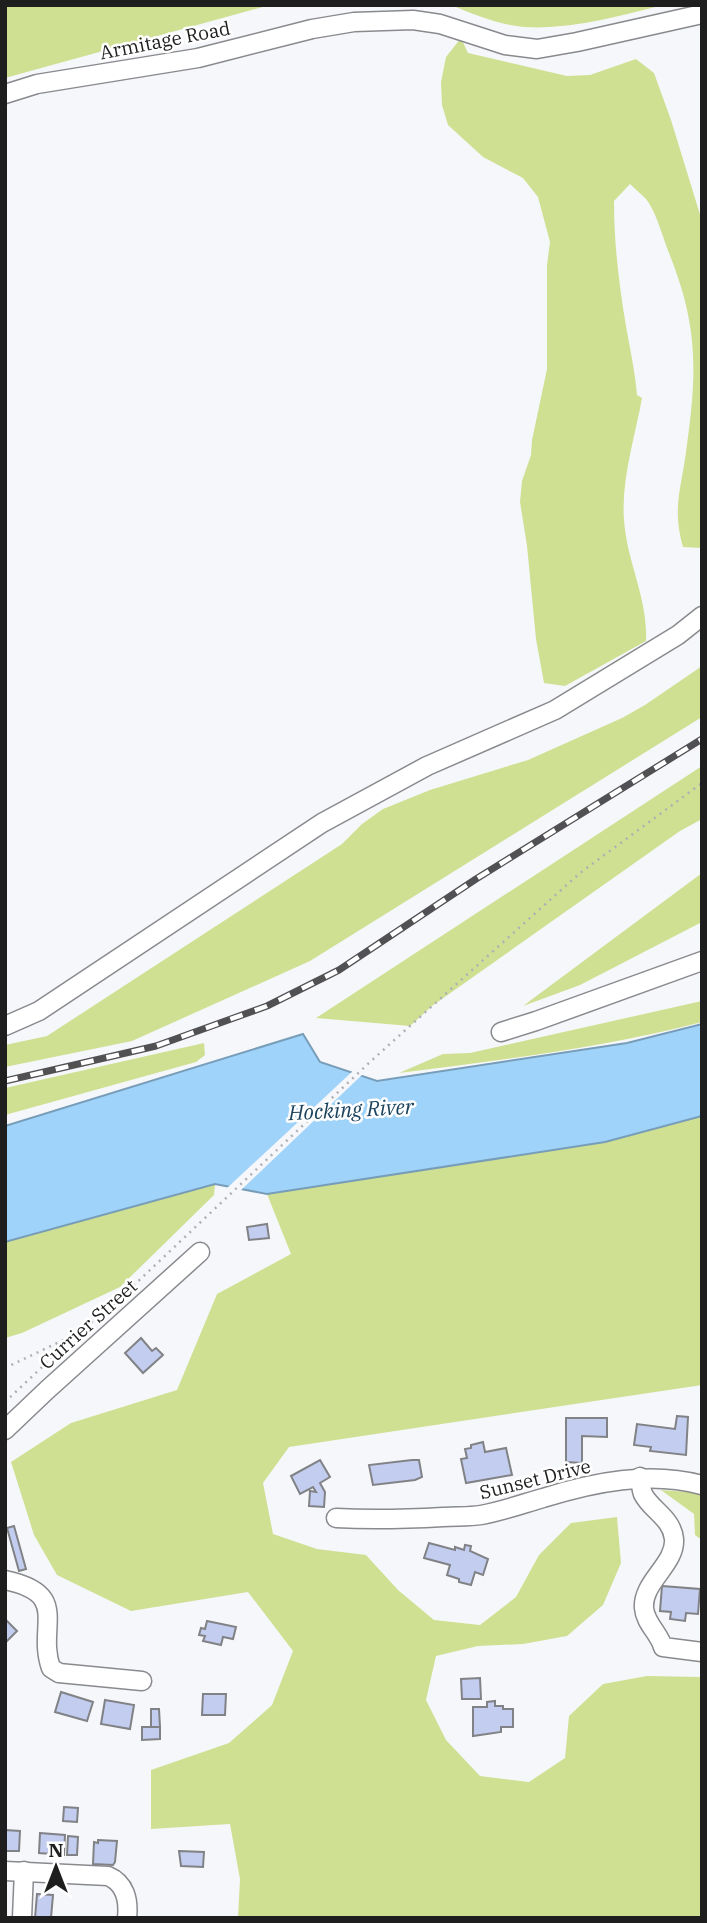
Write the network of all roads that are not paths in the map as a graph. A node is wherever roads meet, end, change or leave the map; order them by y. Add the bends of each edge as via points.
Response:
1 (702, 14) edge
2 (5, 94) edge
3 (702, 616) edge
4 (702, 961) edge
5 (5, 1026) edge
6 (501, 1032) dead end
7 (200, 1251) dead end
8 (5, 1430) edge
9 (640, 1478) junction
10 (702, 1485) edge
11 (336, 1518) dead end
12 (5, 1580) edge
13 (702, 1651) edge
14 (142, 1681) dead end
15 (5, 1871) edge
16 (24, 1871) junction
17 (22, 1918) edge
18 (127, 1918) edge

1 - 2 street, Armitage Road via 537,48 505,45 440,24 354,22 198,58 37,84
3 - 5 street via 555,709 427,765 322,823 39,1011
4 - 6 street
7 - 8 street, Currier Street
9 - 10 street, Sunset Drive via 673,1478
9 - 11 street, Sunset Drive via 477,1516 387,1521
9 - 13 street via 643,1495 664,1517 674,1537 673,1548 644,1600 644,1612 663,1647
12 - 14 street via 41,1596 48,1613 51,1668 60,1673
15 - 16 street
16 - 17 street
16 - 18 street via 113,1878 122,1887

